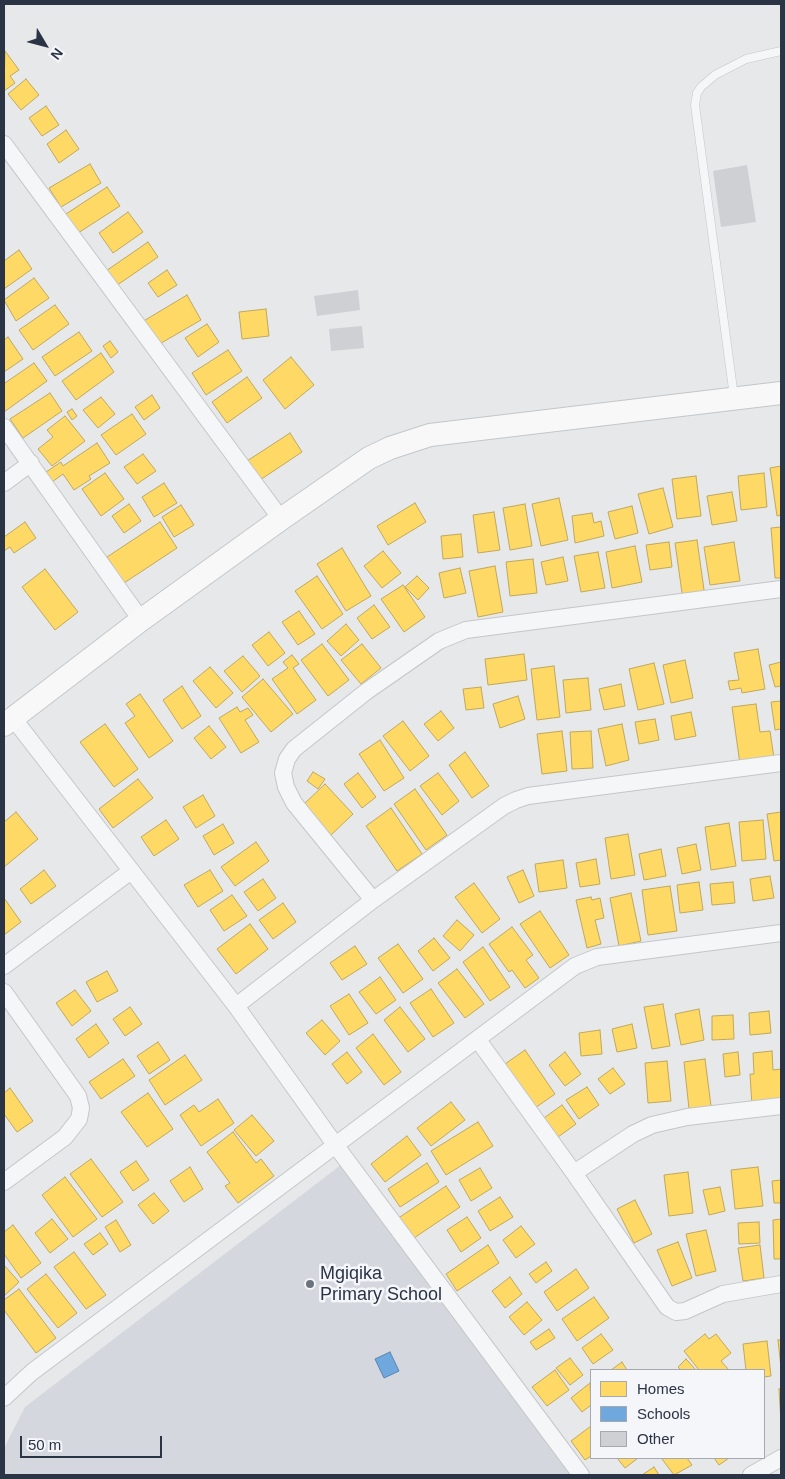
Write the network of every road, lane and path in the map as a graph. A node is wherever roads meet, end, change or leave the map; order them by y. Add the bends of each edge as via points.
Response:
1 (781, 51) edge
2 (4, 144) edge
3 (781, 393) edge
4 (734, 399) junction
5 (4, 427) edge
6 (31, 463) junction
7 (4, 483) edge
8 (281, 519) junction
9 (781, 589) edge
10 (141, 620) junction
11 (8, 722) edge
12 (781, 763) edge
13 (131, 871) junction
14 (373, 900) junction
15 (781, 933) edge
16 (4, 966) edge
17 (4, 992) edge
18 (236, 1006) junction
19 (478, 1040) junction
20 (781, 1106) edge
21 (336, 1146) junction
22 (574, 1173) junction
23 (4, 1182) edge
24 (781, 1284) edge
25 (4, 1398) edge
26 (781, 1458) edge
27 (581, 1475) edge
28 (751, 1475) edge

1 - 4 lane via 746,59 715,74 697,93 695,105
2 - 8 street
3 - 4 street
4 - 8 street via 409,440 369,458
5 - 6 street
6 - 7 street
6 - 10 street
8 - 10 street
9 - 14 street via 466,630 439,641 367,691 294,749 283,773 294,803
10 - 11 street
11 - 13 street
12 - 14 street via 516,800
13 - 16 street
13 - 18 street
14 - 18 street
15 - 19 street via 585,961
17 - 23 street via 78,1096 81,1108 79,1119 65,1137
18 - 21 street
19 - 21 street
19 - 22 street
20 - 22 street via 687,1117 652,1125
21 - 25 street via 32,1372
21 - 27 street
22 - 24 street via 667,1307 676,1312 723,1294
26 - 28 street

